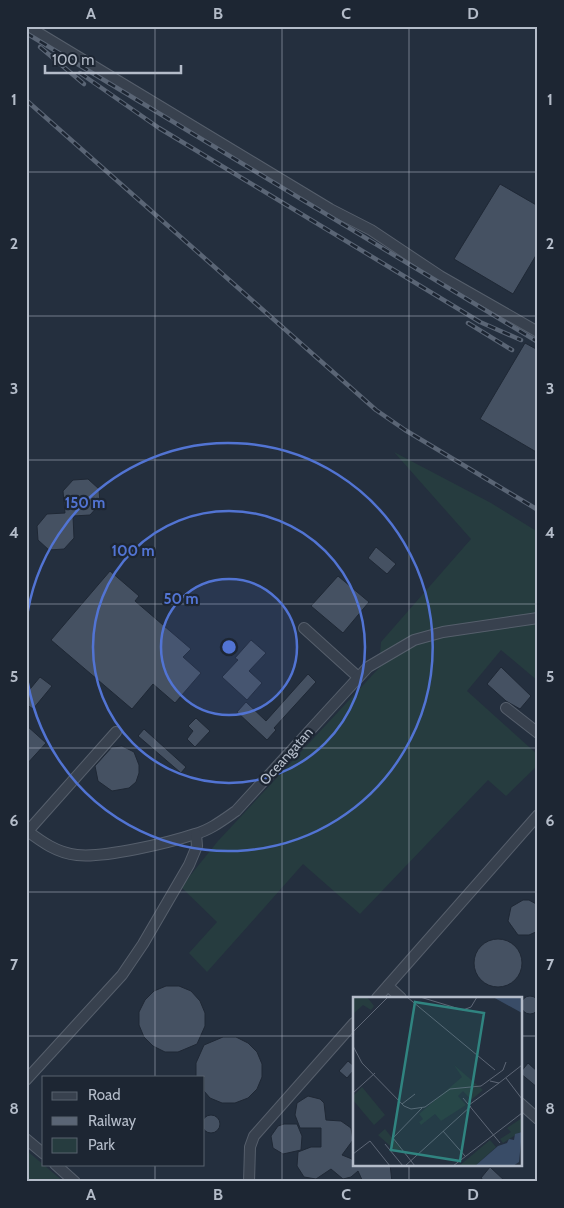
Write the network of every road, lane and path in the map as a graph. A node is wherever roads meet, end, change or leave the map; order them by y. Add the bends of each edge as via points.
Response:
1 (27, 26) edge
2 (538, 332) edge
3 (538, 618) edge
4 (304, 628) dead end
5 (357, 676) junction
6 (506, 708) dead end
7 (116, 732) dead end
8 (538, 733) edge
9 (538, 815) edge
10 (27, 830) edge
11 (196, 834) junction
12 (388, 986) junction
13 (378, 997) edge
14 (400, 997) edge
15 (353, 1025) edge
16 (26, 1080) edge
17 (522, 1105) edge
18 (538, 1119) edge
19 (26, 1138) edge
20 (42, 1152) edge
21 (57, 1166) edge
22 (75, 1182) edge
23 (249, 1182) edge

1 - 2 street
3 - 5 street, Oceangatan via 443,632 414,640 390,652
4 - 5 street
5 - 11 street, Oceangatan via 236,811
6 - 8 street
7 - 10 street
9 - 12 street
10 - 11 street, Oceangatan via 48,846 76,855 105,854
11 - 16 street via 197,846 189,865 122,975
12 - 13 street
12 - 14 street
15 - 23 street via 254,1136 250,1147
17 - 18 street
19 - 20 street
21 - 22 street

